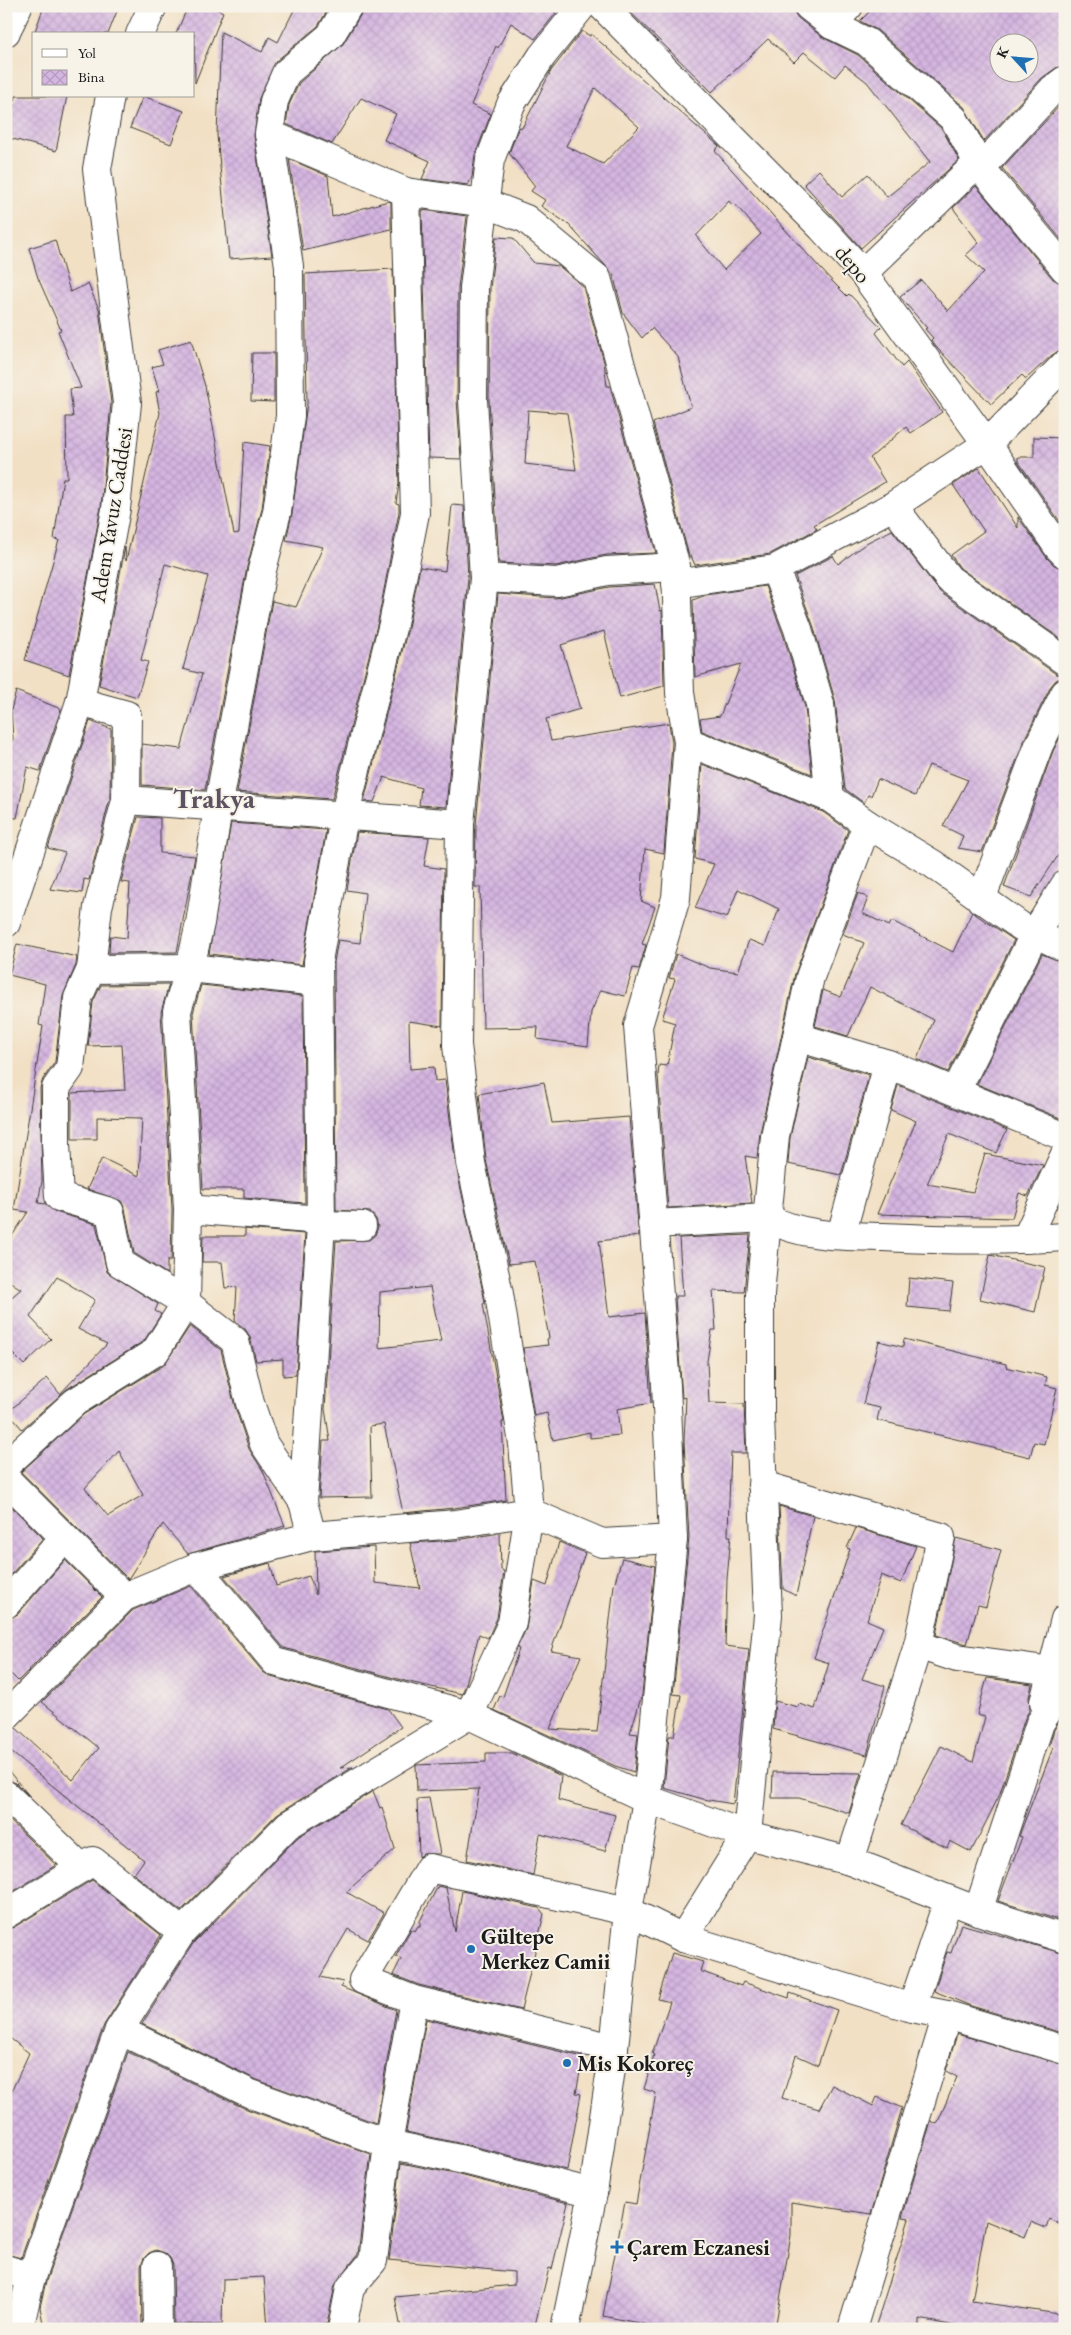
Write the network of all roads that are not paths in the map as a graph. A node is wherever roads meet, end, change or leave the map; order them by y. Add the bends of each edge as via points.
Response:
1 (18, 6) edge
2 (153, 6) edge
3 (348, 6) edge
4 (582, 6) edge
5 (602, 6) edge
6 (808, 6) edge
7 (841, 16) edge
8 (6, 32) edge
9 (141, 32) edge
10 (1065, 80) edge
11 (110, 98) edge
12 (269, 134) junction
13 (982, 168) junction
14 (406, 192) junction
15 (485, 203) junction
16 (1065, 269) edge
17 (863, 273) junction
18 (1065, 364) edge
19 (987, 444) junction
20 (893, 506) junction
21 (1065, 554) edge
22 (775, 568) junction
23 (676, 575) junction
24 (484, 578) junction
25 (1065, 661) edge
26 (1065, 693) edge
27 (80, 702) junction
28 (688, 742) junction
29 (830, 798) junction
30 (126, 800) junction
31 (218, 808) junction
32 (344, 817) junction
33 (460, 824) junction
34 (867, 824) junction
35 (1065, 885) edge
36 (981, 900) junction
37 (6, 923) edge
38 (1035, 934) junction
39 (1065, 948) edge
40 (190, 968) junction
41 (91, 969) junction
42 (318, 982) junction
43 (797, 1037) junction
44 (888, 1064) junction
45 (956, 1091) junction
46 (1065, 1137) edge
47 (1065, 1154) edge
48 (188, 1209) junction
49 (768, 1218) junction
50 (321, 1223) junction
51 (652, 1224) junction
52 (362, 1226) dead end
53 (841, 1235) junction
54 (1065, 1237) edge
55 (1026, 1239) junction
56 (186, 1304) junction
57 (6, 1465) edge
58 (6, 1479) edge
59 (762, 1485) junction
60 (303, 1502) junction
61 (529, 1512) junction
62 (312, 1536) junction
63 (64, 1538) junction
64 (673, 1539) junction
65 (196, 1566) junction
66 (124, 1597) junction
67 (6, 1604) edge
68 (1065, 1618) edge
69 (918, 1645) junction
70 (1052, 1671) junction
71 (1056, 1711) edge
72 (469, 1715) junction
73 (6, 1716) edge
74 (6, 1795) edge
75 (647, 1799) junction
76 (747, 1835) junction
77 (850, 1861) junction
78 (82, 1868) junction
79 (948, 1900) junction
80 (628, 1911) junction
81 (978, 1911) junction
82 (6, 1914) edge
83 (182, 1932) junction
84 (683, 1938) junction
85 (1065, 1939) edge
86 (414, 2000) junction
87 (912, 2008) junction
88 (947, 2015) junction
89 (119, 2030) junction
90 (614, 2048) junction
91 (1065, 2050) edge
92 (388, 2144) junction
93 (593, 2193) junction
94 (157, 2266) dead end
95 (18, 2273) edge
96 (19, 2329) edge
97 (158, 2329) edge
98 (342, 2329) edge
99 (565, 2329) edge
100 (852, 2329) edge

1 - 8 street
2 - 9 street
3 - 12 street via 330,36 286,73 274,101
4 - 15 street via 542,56 511,104 490,160
5 - 17 street, depo
6 - 7 street
7 - 13 street via 954,119
10 - 13 street via 1053,89
11 - 27 street, Adem Yavuz Caddesi via 97,168 127,403 116,509
12 - 14 street
12 - 31 street via 288,266 290,416 276,512 262,570
13 - 16 street
13 - 17 street via 968,172
14 - 15 street
14 - 32 street via 415,513 393,624
15 - 23 street via 526,219 597,278
15 - 24 street via 474,288 473,400
17 - 19 street, depo
18 - 19 street
19 - 20 street
19 - 21 street, depo
20 - 22 street
20 - 25 street via 948,579
22 - 23 street
22 - 29 street via 798,629 820,704
23 - 24 street via 607,572 557,582
23 - 28 street via 680,693
24 - 33 street
26 - 36 street via 1039,745
27 - 30 street via 126,715
27 - 37 street, Adem Yavuz Caddesi
28 - 29 street
28 - 51 street via 676,898 638,1026
29 - 34 street
30 - 31 street
30 - 41 street via 98,907
31 - 32 street
31 - 40 street
32 - 33 street
32 - 42 street via 318,961
33 - 61 street via 457,1045 471,1163 499,1294 521,1435
34 - 36 street via 933,864
34 - 43 street via 810,977
35 - 38 street
36 - 38 street
38 - 39 street
38 - 45 street
40 - 41 street
40 - 42 street
40 - 48 street via 176,1012
41 - 56 street via 78,998 70,1068 56,1088 59,1197 110,1212 120,1263
42 - 50 street
43 - 44 street
43 - 49 street via 775,1136
44 - 45 street
44 - 53 street
45 - 46 street
47 - 55 street
48 - 50 street
48 - 56 street
49 - 51 street
49 - 53 street via 784,1227
49 - 59 street via 760,1294
50 - 52 street
50 - 60 street
51 - 64 street via 666,1385
53 - 55 street via 958,1241
54 - 55 street
56 - 57 street via 155,1352 75,1402
56 - 60 street via 235,1341 264,1444
58 - 63 street
59 - 69 street via 941,1537
59 - 76 street via 768,1615
60 - 62 street
61 - 62 street via 456,1524
61 - 64 street via 602,1543
61 - 72 street via 512,1623
62 - 65 street
63 - 66 street
63 - 67 street
64 - 75 street
65 - 66 street
65 - 72 street via 276,1662
66 - 73 street
68 - 70 street
69 - 70 street via 957,1658
69 - 77 street
70 - 71 street via 1044,1702
71 - 81 street via 1040,1723
72 - 75 street
72 - 83 street via 288,1825
74 - 78 street
75 - 76 street
75 - 80 street
76 - 77 street
76 - 84 street
77 - 79 street
78 - 82 street
78 - 83 street via 93,1861
79 - 81 street
79 - 87 street
80 - 84 street
80 - 86 street via 429,1868 363,1980
80 - 90 street
81 - 85 street
83 - 89 street
84 - 87 street
86 - 90 street
86 - 92 street
87 - 88 street
88 - 91 street
88 - 100 street
89 - 92 street via 251,2094
89 - 95 street
90 - 93 street
92 - 93 street
92 - 98 street via 373,2262 350,2288
93 - 99 street
94 - 97 street
95 - 96 street

